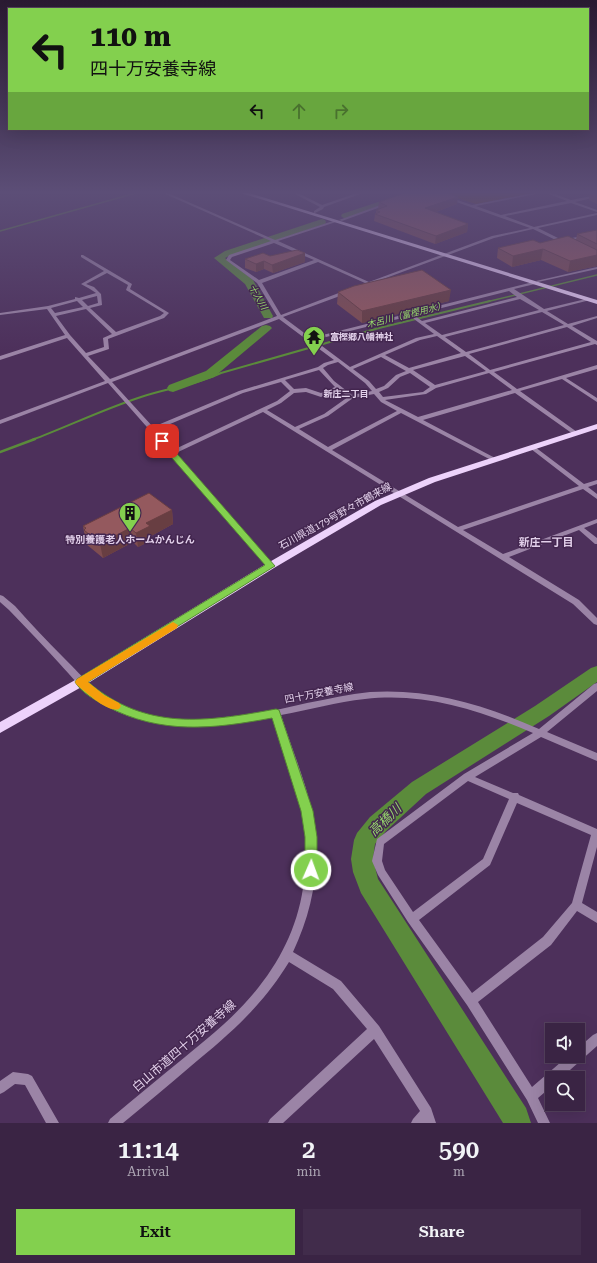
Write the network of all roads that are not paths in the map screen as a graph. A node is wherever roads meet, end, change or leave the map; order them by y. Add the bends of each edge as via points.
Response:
1 (258, 245) edge
2 (285, 245) edge
3 (418, 245) edge
4 (470, 245) edge
5 (446, 254) junction
6 (82, 256) dead end
7 (319, 260) junction
8 (597, 268) edge
9 (107, 271) junction
10 (259, 282) junction
11 (536, 282) junction
12 (370, 283) junction
13 (362, 286) edge
14 (551, 286) junction
15 (355, 289) edge
16 (510, 289) junction
17 (99, 294) junction
18 (518, 295) junction
19 (77, 298) junction
20 (597, 298) edge
21 (588, 299) junction
22 (597, 302) edge
23 (48, 307) junction
24 (87, 308) junction
25 (544, 311) junction
26 (0, 314) edge
27 (410, 314) junction
28 (54, 315) junction
29 (280, 317) junction
30 (597, 317) edge
31 (418, 320) junction
32 (568, 325) junction
33 (115, 334) junction
34 (440, 335) junction
35 (68, 336) junction
36 (310, 340) junction
37 (596, 342) edge
38 (466, 353) junction
39 (85, 355) junction
40 (380, 355) junction
41 (0, 358) edge
42 (337, 361) junction
43 (597, 367) edge
44 (320, 368) junction
45 (350, 369) junction
46 (409, 371) junction
47 (490, 371) junction
48 (562, 377) junction
49 (282, 380) junction
50 (108, 382) junction
51 (338, 387) junction
52 (434, 387) junction
53 (516, 390) junction
54 (293, 391) junction
55 (374, 392) junction
56 (351, 397) junction
57 (595, 397) edge
58 (381, 399) junction
59 (263, 410) junction
60 (402, 411) junction
61 (419, 419) junction
62 (0, 422) edge
63 (597, 426) edge
64 (295, 429) junction
65 (152, 430) junction
66 (575, 433) junction
67 (533, 448) junction
68 (327, 450) junction
69 (171, 453) junction
70 (495, 460) junction
71 (597, 482) edge
72 (584, 486) junction
73 (400, 494) junction
74 (597, 496) edge
75 (597, 521) edge
76 (580, 528) junction
77 (458, 529) junction
78 (597, 542) edge
79 (503, 557) junction
80 (270, 566) junction
81 (0, 598) edge
82 (597, 622) edge
83 (81, 682) junction
84 (597, 686) edge
85 (588, 692) junction
86 (597, 696) edge
87 (276, 713) junction
88 (0, 728) edge
89 (539, 734) junction
90 (597, 757) edge
91 (467, 777) junction
92 (515, 796) junction
93 (596, 833) edge
94 (576, 905) junction
95 (597, 918) edge
96 (412, 919) junction
97 (286, 954) junction
98 (471, 1001) junction
99 (375, 1030) junction
100 (597, 1039) edge
101 (585, 1050) edge
102 (570, 1063) edge
103 (0, 1088) edge
104 (530, 1096) junction
105 (429, 1118) edge
106 (52, 1123) edge
107 (114, 1123) edge
108 (274, 1123) edge
109 (416, 1123) edge
110 (544, 1123) edge

1 - 10 street via 230,256 228,260
2 - 7 street
3 - 5 main road
4 - 5 street
5 - 11 main road
5 - 12 street
6 - 9 street
7 - 10 street
7 - 12 street
8 - 11 street
9 - 17 street via 83,284
9 - 33 street via 130,285 128,289 168,313
10 - 29 street
11 - 14 main road
11 - 16 street
12 - 13 street
14 - 20 main road
14 - 21 main road
15 - 29 street
16 - 18 street
16 - 27 street
17 - 19 street
17 - 24 street via 100,304
18 - 25 street
18 - 31 street
19 - 23 street
19 - 24 street
21 - 22 main road
21 - 25 street
23 - 26 street
23 - 28 street
24 - 28 street
24 - 33 street
25 - 32 street
25 - 34 street
27 - 31 street
27 - 36 street
28 - 35 street
29 - 36 street
29 - 50 street
30 - 32 street
31 - 34 street
32 - 37 street
32 - 38 street
33 - 39 street via 105,338 107,348
34 - 38 street
34 - 40 street via 418,339
35 - 39 street
35 - 41 street
36 - 42 street
37 - 47 street
38 - 46 street
38 - 47 street
39 - 50 street
40 - 45 street
40 - 46 street
42 - 44 street
42 - 45 street
43 - 48 street
44 - 49 street
44 - 51 street
45 - 55 street
46 - 52 street
46 - 55 street
47 - 52 street
47 - 53 street
48 - 53 street
48 - 57 street
49 - 54 street
49 - 65 street via 241,392
50 - 62 street
50 - 65 street
51 - 54 street via 321,395 306,390
51 - 56 street
52 - 58 street via 424,393
53 - 61 street
53 - 66 street
54 - 59 street
55 - 56 street
55 - 58 street
56 - 64 street via 326,415
58 - 60 street
59 - 64 street
59 - 69 street
60 - 61 street
60 - 68 street
61 - 70 street
63 - 66 main road, 石川県道179号野々市鶴来線
64 - 68 street
65 - 69 street
66 - 67 main road, 石川県道179号野々市鶴来線
67 - 70 main road, 石川県道179号野々市鶴来線
67 - 72 street
68 - 73 street
69 - 80 street
70 - 73 main road, 石川県道179号野々市鶴来線 via 432,480
71 - 72 street
72 - 74 street
72 - 77 street
73 - 77 street
73 - 80 main road, 石川県道179号野々市鶴来線 via 378,503
75 - 76 street
76 - 78 street
76 - 79 street
77 - 79 street
79 - 82 street via 576,602
80 - 83 main road, 石川県道179号野々市鶴来線
81 - 83 street, 四十万安養寺線
83 - 87 street, 四十万安養寺線 via 100,698 128,713 157,721 211,723
83 - 88 main road, 石川県道179号野々市鶴来線
84 - 85 street
85 - 86 street
85 - 89 street
87 - 89 street, 四十万安養寺線 via 359,696 442,699 474,707
87 - 97 street, 白山市道四十万安養寺線 via 307,811 312,861 301,918
89 - 90 street, 四十万安養寺線
89 - 91 street
91 - 92 street
91 - 96 street via 380,842 377,861 381,872
92 - 93 street
92 - 96 street via 487,862
93 - 94 street
94 - 95 street
94 - 98 street via 547,941
96 - 98 street
97 - 99 street via 337,985
97 - 107 street, 白山市道四十万安養寺線 via 274,976 239,1017
98 - 104 street
99 - 105 street
99 - 108 street
100 - 101 street
102 - 104 street
103 - 106 street via 13,1078 28,1080
104 - 110 street
105 - 109 street

